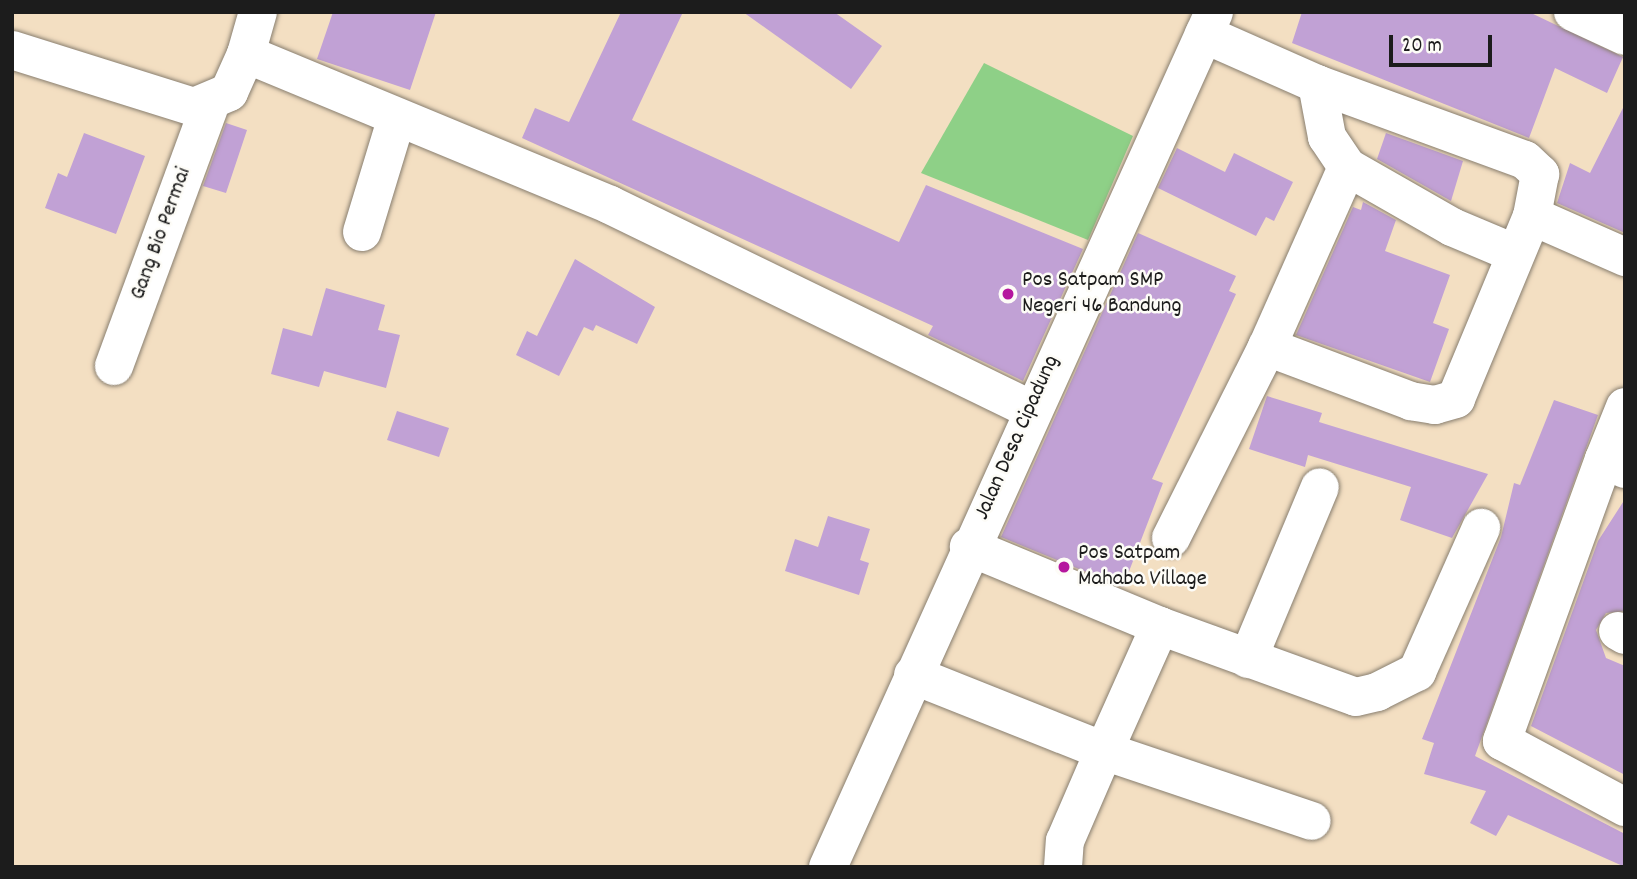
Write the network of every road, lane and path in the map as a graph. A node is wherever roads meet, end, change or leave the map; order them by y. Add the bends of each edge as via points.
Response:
1 (258, 12) edge
2 (1573, 12) edge
3 (1209, 23) edge
4 (1625, 36) edge
5 (12, 50) edge
6 (246, 54) junction
7 (1317, 84) junction
8 (211, 102) junction
9 (397, 117) junction
10 (1347, 167) junction
11 (1532, 216) junction
12 (362, 232) dead end
13 (1516, 254) junction
14 (1625, 257) edge
15 (1268, 346) junction
16 (114, 366) dead end
17 (1625, 407) edge
18 (1030, 409) junction
19 (1614, 464) edge
20 (1321, 487) dead end
21 (1481, 528) dead end
22 (1171, 538) dead end
23 (969, 547) junction
24 (1160, 626) junction
25 (1248, 659) junction
26 (913, 675) junction
27 (1104, 751) junction
28 (1625, 807) edge
29 (1312, 821) dead end
30 (834, 865) edge
31 (1063, 867) edge

1 - 6 street
2 - 4 street
3 - 7 street
3 - 18 street, Jalan Desa Cipadung
5 - 8 street via 194,107
6 - 8 street via 229,92
6 - 9 street
7 - 10 street via 1327,137
7 - 11 street via 1525,160 1542,185
8 - 16 street, Gang Bio Permai
9 - 12 street
9 - 18 street via 610,205
10 - 13 street via 1452,227
10 - 15 street
11 - 13 street
11 - 14 street
13 - 15 street via 1456,399 1435,405 1411,401
15 - 22 street
17 - 19 street
18 - 23 street, Jalan Desa Cipadung
19 - 28 street via 1502,741
20 - 25 street
21 - 25 street via 1417,672 1400,684 1356,697
23 - 24 street
23 - 26 street, Jalan Desa Cipadung
24 - 25 street
24 - 27 street
26 - 27 street
26 - 30 street, Jalan Desa Cipadung
27 - 29 street
27 - 31 street via 1065,841

